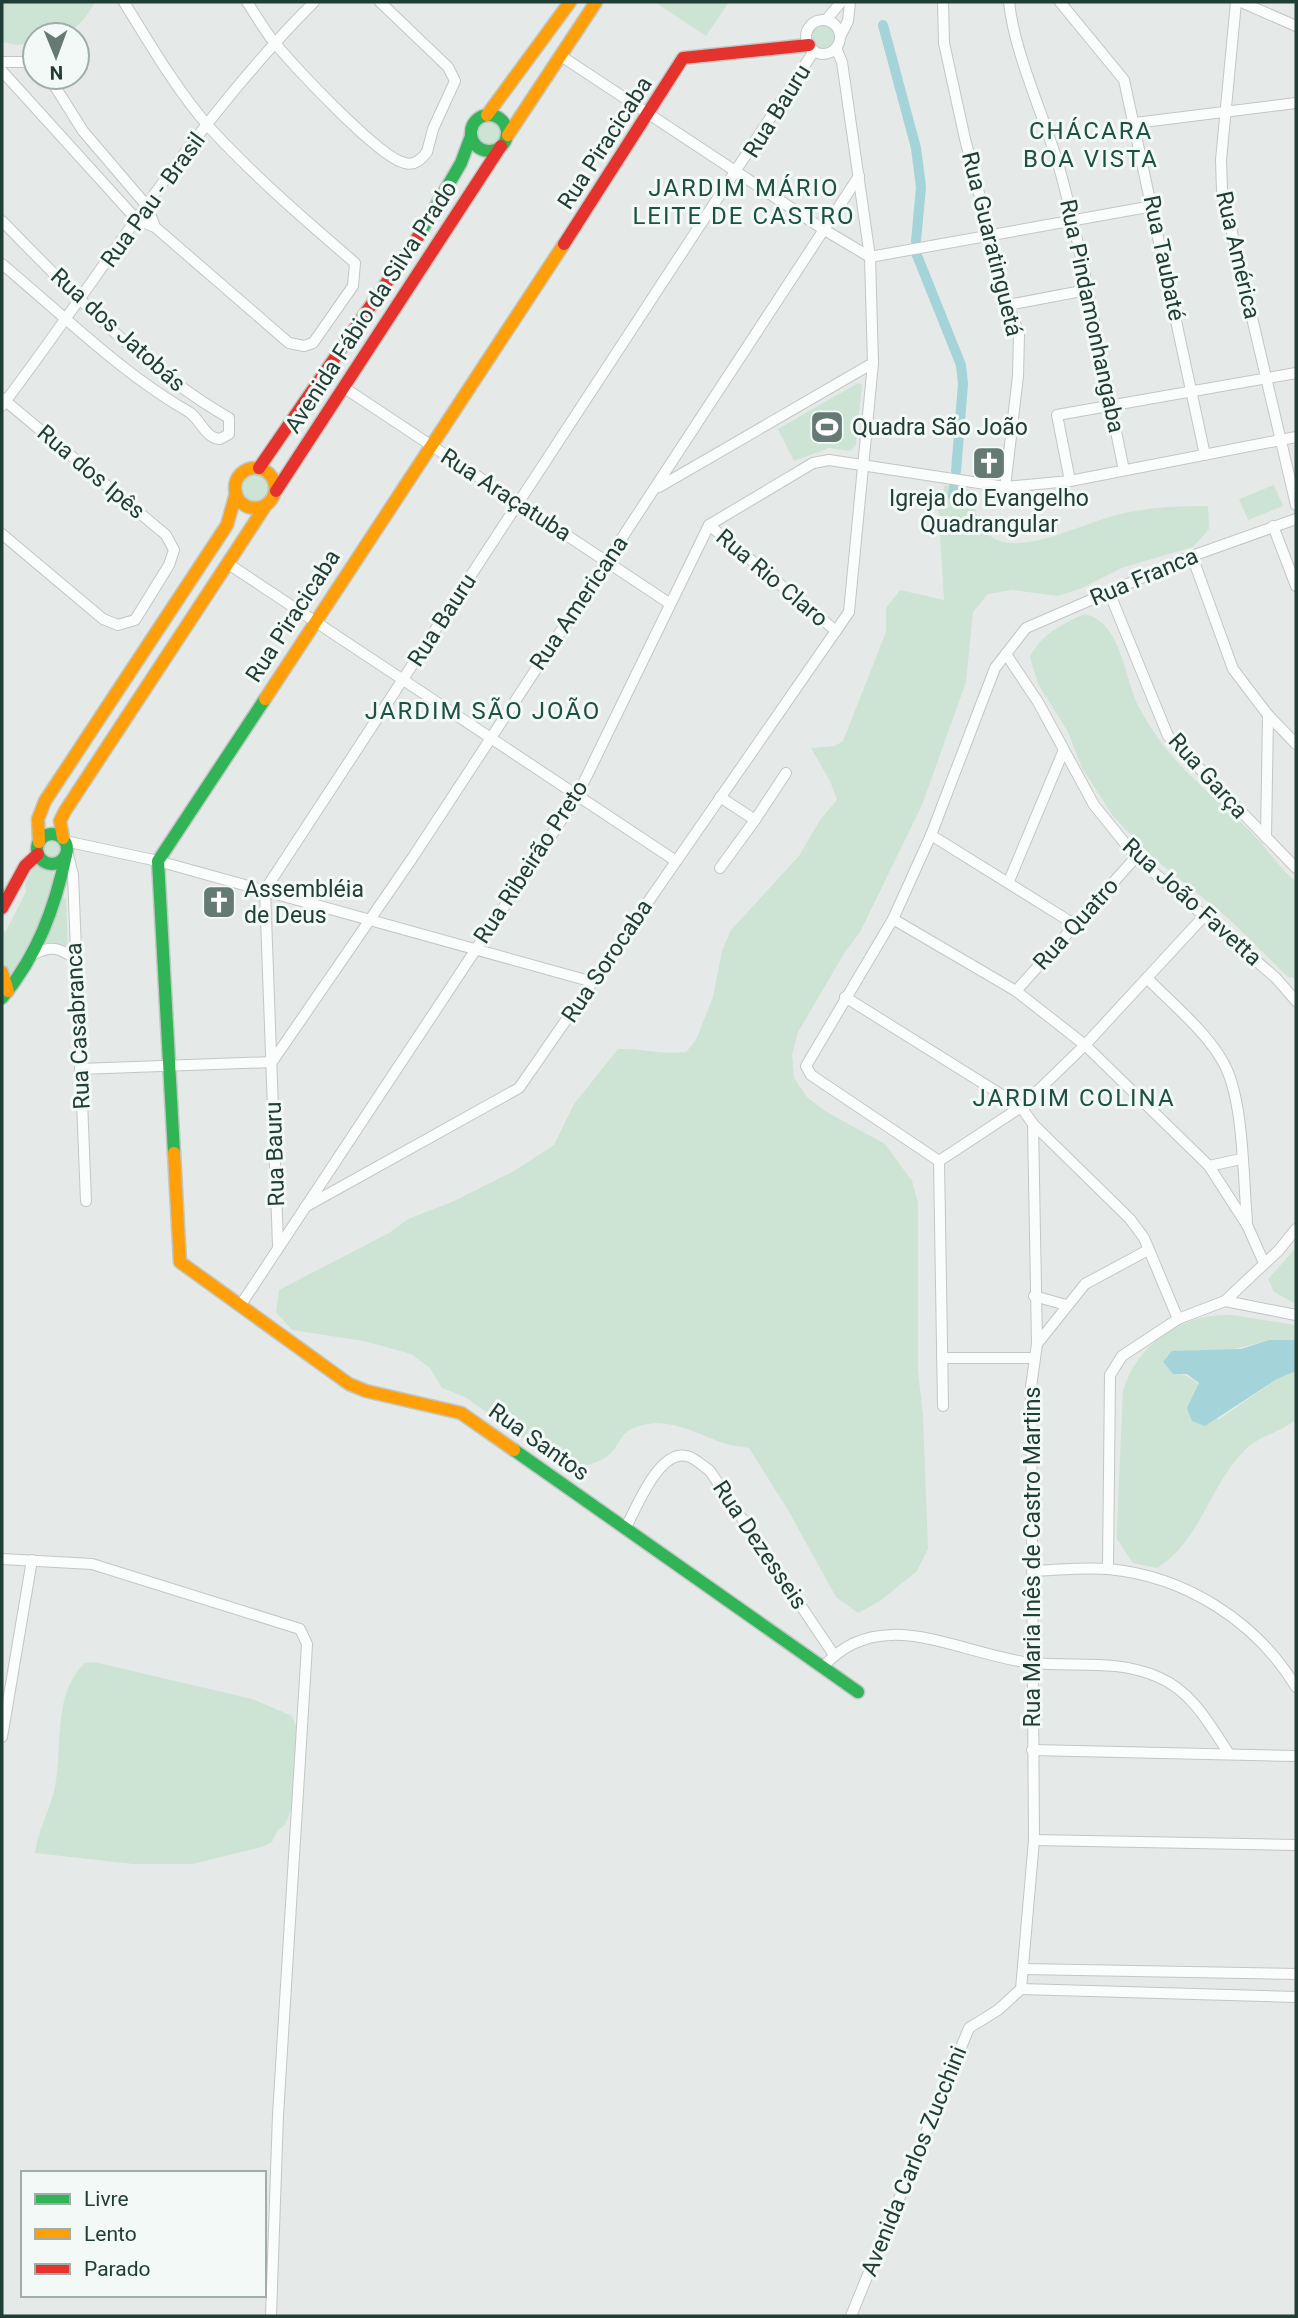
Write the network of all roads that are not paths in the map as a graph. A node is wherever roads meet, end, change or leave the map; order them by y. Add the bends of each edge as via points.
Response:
1 (124, 2) edge
2 (247, 2) edge
3 (314, 2) edge
4 (380, 2) edge
5 (570, 2) edge
6 (596, 2) edge
7 (841, 2) edge
8 (850, 2) edge
9 (943, 2) edge
10 (1009, 2) edge
11 (1060, 2) edge
12 (1239, 2) edge
13 (826, 20) junction
14 (1296, 26) edge
15 (841, 34) junction
16 (274, 42) junction
17 (811, 48) junction
18 (836, 48) junction
19 (561, 56) junction
20 (2, 62) edge
21 (21, 62) edge
22 (2, 71) edge
23 (58, 91) edge
24 (1296, 103) edge
25 (1227, 112) junction
26 (488, 115) junction
27 (649, 116) junction
28 (1135, 123) junction
29 (208, 125) junction
30 (471, 136) junction
31 (504, 141) junction
32 (737, 172) junction
33 (859, 176) junction
34 (147, 206) junction
35 (1153, 206) junction
36 (137, 220) junction
37 (1073, 220) junction
38 (2, 221) edge
39 (155, 226) junction
40 (822, 229) junction
41 (990, 236) junction
42 (870, 257) junction
43 (2, 264) edge
44 (1087, 290) junction
45 (80, 299) junction
46 (1008, 305) junction
47 (66, 318) junction
48 (873, 363) junction
49 (1296, 373) edge
50 (1266, 378) junction
51 (343, 387) junction
52 (1193, 393) junction
53 (3, 402) edge
54 (1111, 407) junction
55 (1296, 437) edge
56 (1280, 439) junction
57 (431, 445) junction
58 (1205, 454) junction
59 (863, 464) junction
60 (259, 468) junction
61 (1124, 471) junction
62 (1070, 481) junction
63 (1004, 487) junction
64 (656, 489) junction
65 (276, 491) junction
66 (236, 493) junction
67 (519, 503) junction
68 (266, 505) junction
69 (1296, 505) edge
70 (1296, 519) edge
71 (709, 524) junction
72 (1273, 526) junction
73 (2, 534) edge
74 (1192, 556) junction
75 (606, 561) junction
76 (227, 563) junction
77 (1296, 586) edge
78 (1108, 592) junction
79 (669, 603) junction
80 (314, 623) junction
81 (836, 631) junction
82 (1006, 654) junction
83 (402, 681) junction
84 (1268, 715) junction
85 (490, 738) junction
86 (1296, 744) edge
87 (1063, 752) junction
88 (786, 773) dead end
89 (720, 797) junction
90 (576, 798) junction
91 (755, 820) junction
92 (931, 835) junction
93 (1266, 838) junction
94 (65, 846) junction
95 (38, 848) junction
96 (1136, 857) junction
97 (158, 861) junction
98 (676, 861) junction
99 (720, 868) dead end
100 (1296, 868) edge
101 (1009, 881) junction
102 (265, 890) junction
103 (2, 908) edge
104 (1205, 915) junction
105 (893, 919) junction
106 (370, 921) junction
107 (1074, 924) junction
108 (475, 948) junction
109 (34, 954) junction
110 (74, 958) junction
111 (2, 972) edge
112 (1147, 978) junction
113 (593, 982) junction
114 (1016, 991) junction
115 (5, 994) edge
116 (845, 997) junction
117 (1296, 1001) edge
118 (1085, 1045) junction
119 (272, 1062) junction
120 (170, 1067) junction
121 (80, 1069) junction
122 (1021, 1107) junction
123 (1032, 1125) junction
124 (1241, 1159) junction
125 (939, 1161) junction
126 (1209, 1166) junction
127 (86, 1201) dead end
128 (303, 1209) junction
129 (1247, 1225) junction
130 (1296, 1229) edge
131 (278, 1246) junction
132 (1148, 1250) junction
133 (1264, 1263) junction
134 (1034, 1296) junction
135 (1226, 1300) junction
136 (1066, 1305) junction
137 (240, 1306) junction
138 (1296, 1315) edge
139 (1178, 1319) junction
140 (1037, 1344) junction
141 (942, 1358) junction
142 (1034, 1358) junction
143 (943, 1406) dead end
144 (626, 1527) junction
145 (2, 1559) edge
146 (32, 1560) junction
147 (1108, 1569) junction
148 (1033, 1571) junction
149 (834, 1655) junction
150 (1031, 1663) junction
151 (823, 1667) junction
152 (1296, 1686) edge
153 (858, 1692) dead end
154 (2, 1737) edge
155 (1032, 1750) junction
156 (1229, 1754) junction
157 (1296, 1756) edge
158 (1034, 1840) junction
159 (1296, 1845) edge
160 (1023, 1969) junction
161 (1296, 1974) edge
162 (1021, 1989) junction
163 (1296, 1997) edge
164 (271, 2316) edge
165 (851, 2316) edge

1 - 29 street via 161,63
2 - 16 street
3 - 16 street, Rua Pau - Brasil
4 - 16 street via 448,67 455,80 421,160 406,164 391,158
5 - 26 main road
6 - 19 main road, Avenida Fábio da Silva Prado
7 - 13 street
8 - 15 street
9 - 41 street, Rua Guaratinguetá via 944,43
10 - 37 street, Rua Pindamonhangaba
11 - 28 street, Rua Taubaté via 1124,80
12 - 14 street
12 - 25 street, Rua América
13 - 15 street
13 - 17 street via 815,22 808,30
15 - 18 street
16 - 29 street, Rua Pau - Brasil
17 - 18 street via 828,53
17 - 27 main road, Rua Piracicaba via 683,58
17 - 32 street, Rua Bauru
18 - 33 street, Rua Sorocaba
19 - 27 street
19 - 31 main road, Avenida Fábio da Silva Prado
20 - 21 street
22 - 36 street
23 - 34 street via 83,131
24 - 25 street
25 - 28 street
25 - 50 street, Rua América via 1222,190
26 - 30 main road via 475,121
26 - 31 main road via 501,119
27 - 32 street
27 - 57 main road, Rua Piracicaba
28 - 35 street, Rua Taubaté
29 - 34 street, Rua Pau - Brasil
29 - 39 street via 265,185 355,263 353,286 313,343 289,343
30 - 31 main road via 481,149 492,151
30 - 60 main road, Avenida Fábio da Silva Prado via 461,163 418,237
31 - 51 main road, Avenida Fábio da Silva Prado
32 - 40 street
32 - 67 street, Rua Bauru
33 - 40 street, Rua Americana
33 - 42 street, Rua Sorocaba
34 - 36 street, Rua Pau - Brasil
34 - 39 street
35 - 37 street
35 - 52 street, Rua Taubaté
36 - 39 street
36 - 45 street, Rua Pau - Brasil
37 - 41 street
37 - 44 street, Rua Pindamonhangaba
38 - 45 street, Rua dos Jatobás
40 - 42 street
40 - 64 street, Rua Americana
41 - 42 street
41 - 46 street, Rua Guaratinguetá
42 - 48 street, Rua Sorocaba
43 - 47 street
44 - 46 street
44 - 54 street, Rua Pindamonhangaba
45 - 47 street, Rua Pau - Brasil
45 - 47 street, Rua dos Jatobás via 188,393 229,418 229,434 220,439 209,436 196,417 164,399
46 - 63 street, Rua Guaratinguetá via 1019,334
47 - 53 street, Rua Pau - Brasil
48 - 59 street, Rua Sorocaba
48 - 64 street
49 - 50 street
50 - 52 street
50 - 56 street, Rua América
51 - 57 street, Rua Araçatuba
51 - 65 main road, Avenida Fábio da Silva Prado
52 - 54 street
52 - 58 street, Rua Taubaté
53 - 73 street, Rua dos Ipês via 166,535 174,550 135,620 118,625 103,619
54 - 61 street, Rua Pindamonhangaba
54 - 62 street via 1056,415
55 - 56 street
56 - 58 street
56 - 69 street, Rua América
57 - 67 street, Rua Araçatuba
57 - 80 main road, Rua Piracicaba
58 - 61 street
59 - 63 street
59 - 71 street via 813,463
59 - 81 street, Rua Sorocaba via 849,612
60 - 65 main road via 273,478
60 - 66 main road via 241,474
61 - 62 street
62 - 63 street
64 - 75 street, Rua Americana
65 - 68 main road
66 - 68 main road via 247,507
66 - 95 main road via 227,525 45,801 38,818
67 - 75 street, Rua Araçatuba
67 - 83 street, Rua Bauru
68 - 76 main road
70 - 72 street, Rua Franca
71 - 79 street, Rua Ribeirão Preto
71 - 81 street, Rua Rio Claro
72 - 74 street, Rua Franca
72 - 77 street
74 - 78 street, Rua Franca
74 - 84 street via 1233,669
75 - 79 street, Rua Araçatuba
75 - 85 street, Rua Americana
76 - 80 street
76 - 94 main road via 65,811 60,821
78 - 82 street, Rua Franca via 1026,628
78 - 93 street, Rua Garça via 1168,736
79 - 90 street, Rua Ribeirão Preto
80 - 83 street
80 - 97 main road, Rua Piracicaba
81 - 89 street, Rua Sorocaba
82 - 87 street, Rua João Favetta via 1038,702
82 - 92 street, Rua Franca via 995,668
83 - 85 street
83 - 102 street, Rua Bauru
84 - 86 street
84 - 93 street
85 - 90 street
85 - 106 street, Rua Americana
87 - 96 street, Rua João Favetta via 1094,805
87 - 101 street
88 - 91 street
89 - 91 street
89 - 98 street, Rua Sorocaba
90 - 98 street
90 - 108 street, Rua Ribeirão Preto
91 - 99 street
92 - 101 street
92 - 105 street, Rua Franca
93 - 100 street, Rua Garça
94 - 95 main road via 50,834
94 - 95 main road via 54,864 44,862
94 - 97 street
94 - 109 main road via 62,877
94 - 110 street, Rua Casabranca via 73,875
95 - 103 main road
96 - 104 street, Rua João Favetta
96 - 107 street, Rua Quatro
97 - 102 street
97 - 120 main road
98 - 113 street, Rua Sorocaba
101 - 107 street
102 - 106 street
102 - 119 street, Rua Bauru
104 - 112 street
104 - 117 street, Rua João Favetta
105 - 114 street
105 - 116 street, Rua Franca
106 - 108 street
106 - 119 street, Rua Americana
107 - 114 street, Rua Quatro
108 - 113 street
108 - 128 street, Rua Ribeirão Preto
109 - 110 street via 48,947
109 - 115 main road
110 - 121 street, Rua Casabranca
111 - 115 main road
112 - 118 street
112 - 124 street via 1224,1062 1232,1082
113 - 128 street, Rua Sorocaba via 519,1088
114 - 118 street
116 - 122 street
116 - 125 street, Rua Franca via 806,1066 811,1076
118 - 122 street
118 - 126 street
119 - 120 street
119 - 131 street, Rua Bauru
120 - 121 street
120 - 137 main road, Rua Santos via 180,1262
121 - 127 street, Rua Casabranca
122 - 123 street
122 - 125 street
123 - 132 street via 1130,1219
123 - 134 street, Rua Maria Inês de Castro Martins
124 - 126 street
124 - 129 street
125 - 141 street
126 - 129 street
128 - 131 street, Rua Ribeirão Preto
129 - 133 street
130 - 133 street
131 - 137 street, Rua Ribeirão Preto
132 - 136 street via 1085,1284
132 - 139 street
133 - 135 street
134 - 136 street
134 - 140 street, Rua Maria Inês de Castro Martins
135 - 138 street
135 - 139 street
136 - 140 street
137 - 144 main road, Rua Santos via 349,1384 461,1413
139 - 147 street via 1122,1356 1110,1375
140 - 142 street, Rua Maria Inês de Castro Martins
141 - 142 street
141 - 143 street
142 - 148 street, Rua Maria Inês de Castro Martins
144 - 149 street, Rua Dezesseis via 662,1463 674,1456 698,1462 710,1471
144 - 151 main road, Rua Santos
145 - 146 street
146 - 154 street
146 - 164 street via 92,1564 129,1573 300,1629 305,1635
147 - 148 street
147 - 152 street via 1148,1577 1216,1605 1256,1636
148 - 150 street, Rua Maria Inês de Castro Martins
149 - 150 street via 854,1642 891,1634
149 - 151 street
150 - 155 street, Rua Maria Inês de Castro Martins
150 - 156 street via 1102,1663 1161,1678 1199,1707
151 - 153 main road, Rua Santos
155 - 156 street
155 - 158 street, Rua Maria Inês de Castro Martins
156 - 157 street
158 - 159 street
158 - 160 street, Rua Maria Inês de Castro Martins
160 - 161 street
160 - 162 street, Rua Maria Inês de Castro Martins
162 - 163 street
162 - 165 street, Avenida Carlos Zucchini via 969,2028

